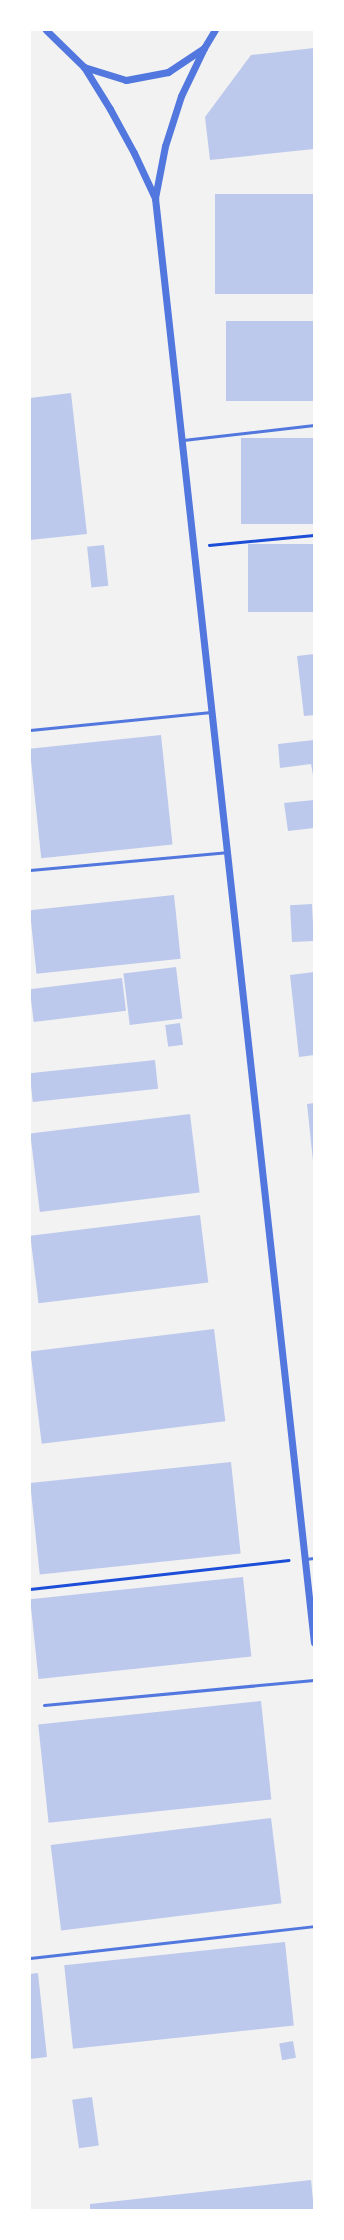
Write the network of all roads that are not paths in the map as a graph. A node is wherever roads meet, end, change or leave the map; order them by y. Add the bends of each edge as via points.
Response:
1 (46, 30) edge
2 (215, 30) edge
3 (204, 48) junction
4 (84, 67) junction
5 (155, 198) junction
6 (314, 425) edge
7 (181, 441) junction
8 (211, 712) junction
9 (30, 730) edge
10 (226, 852) junction
11 (30, 870) edge
12 (314, 1558) edge
13 (305, 1559) junction
14 (314, 1642) edge
15 (314, 1680) edge
16 (44, 1705) dead end
17 (314, 1926) edge
18 (30, 1958) edge

1 - 4 street
2 - 3 street
3 - 4 street via 168,72 126,80
3 - 5 street via 181,96 164,146
4 - 5 street via 127,140
5 - 7 street
6 - 7 lane
7 - 8 street
8 - 9 lane
8 - 10 street
10 - 11 lane
10 - 13 street
12 - 13 lane
13 - 14 street
15 - 16 lane
17 - 18 lane

